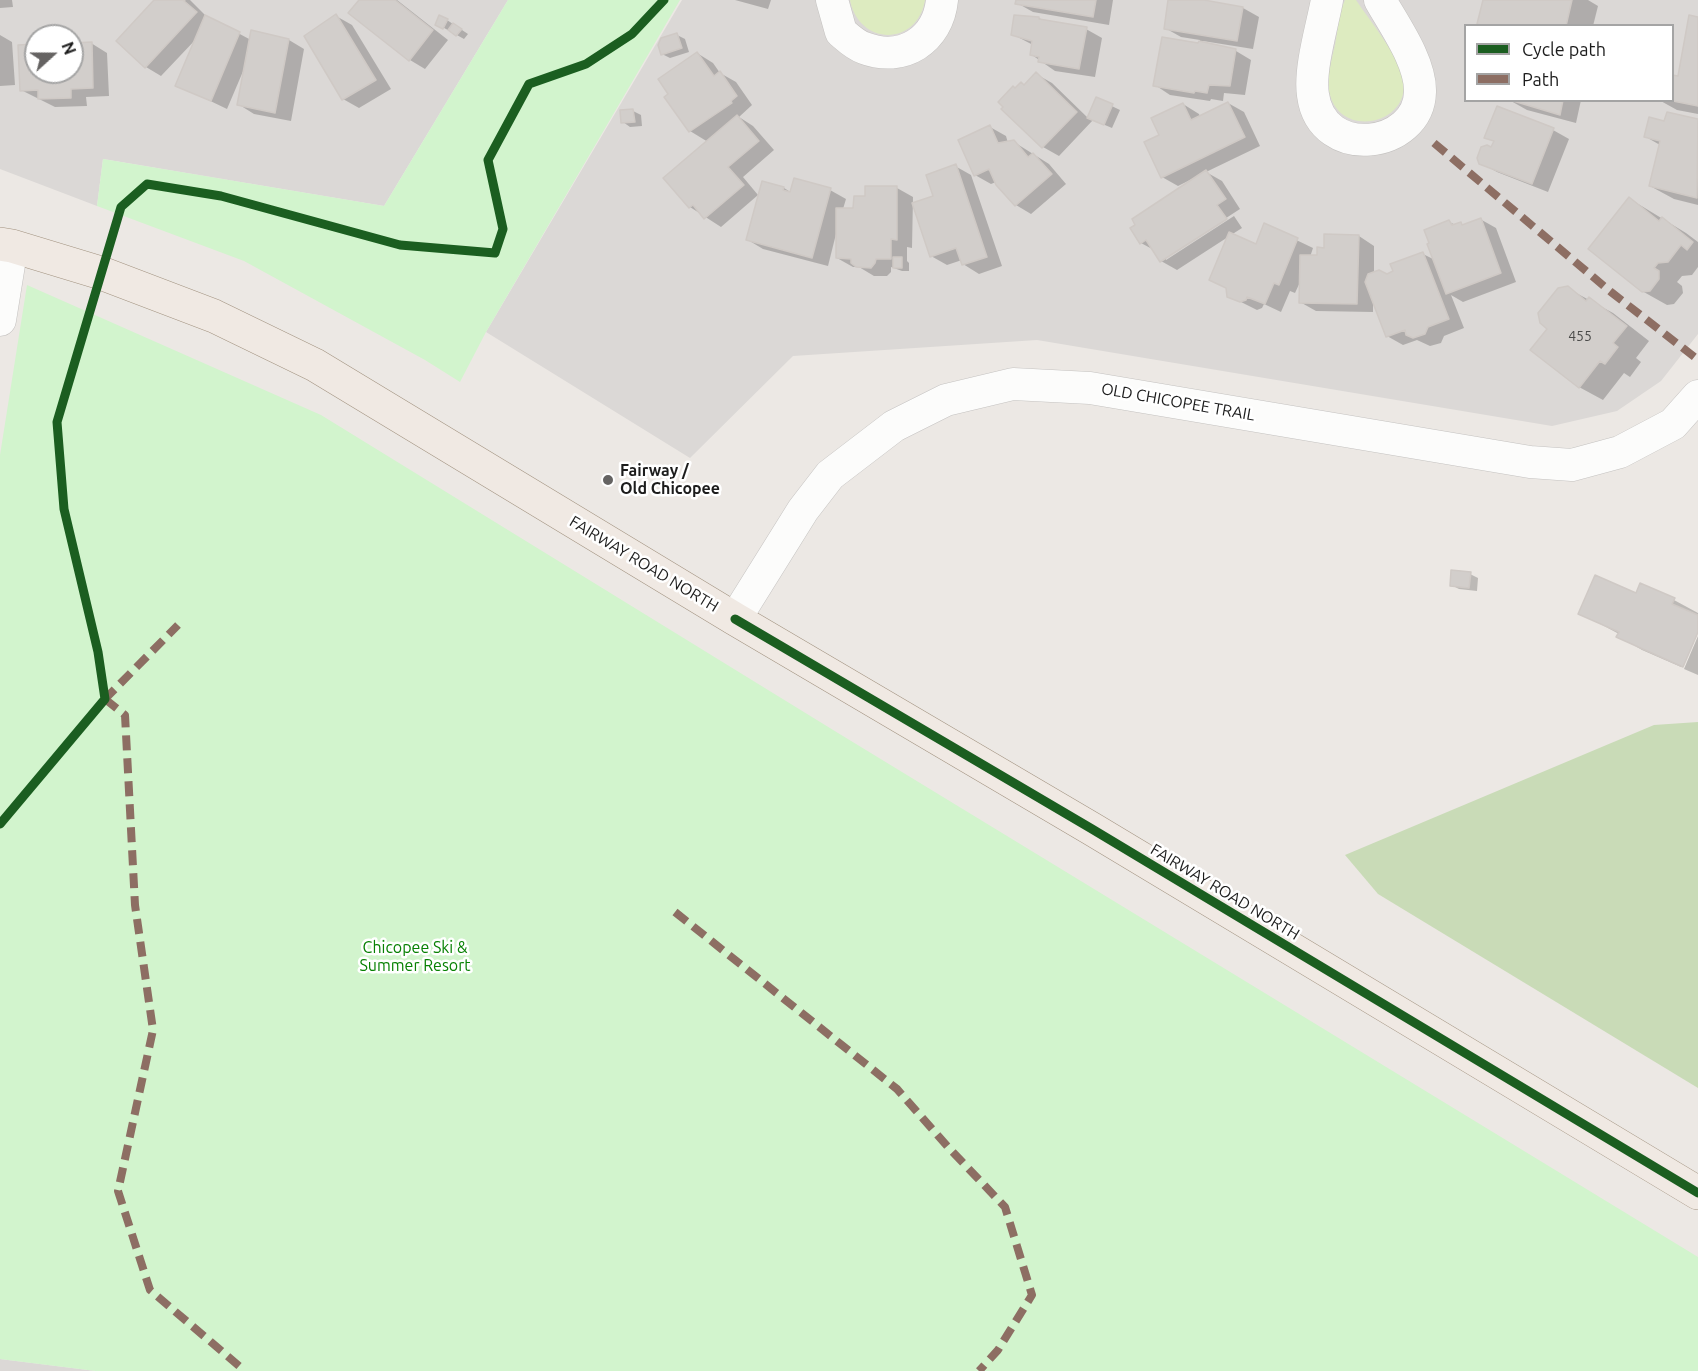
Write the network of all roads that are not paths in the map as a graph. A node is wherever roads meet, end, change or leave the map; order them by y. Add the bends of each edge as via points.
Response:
1 (832, 0) edge
2 (942, 0) edge
3 (1327, 0) edge
4 (1380, 0) edge
5 (6, 245) edge
6 (0, 320) edge
7 (1698, 396) edge
8 (735, 619) junction
9 (1698, 1193) edge

1 - 2 street via 841,32 863,48 878,52 909,49 929,34
3 - 4 street via 1313,96 1326,125 1352,140 1367,141 1398,130 1409,120 1420,92 1414,63
5 - 6 street
5 - 8 main road, FAIRWAY ROAD NORTH via 101,273 214,316 315,365
7 - 8 street, OLD CHICOPEE TRAIL via 1673,424 1620,452 1572,465 1530,462 1090,388 1013,384 946,400 894,426 830,475
8 - 9 main road, FAIRWAY ROAD NORTH

